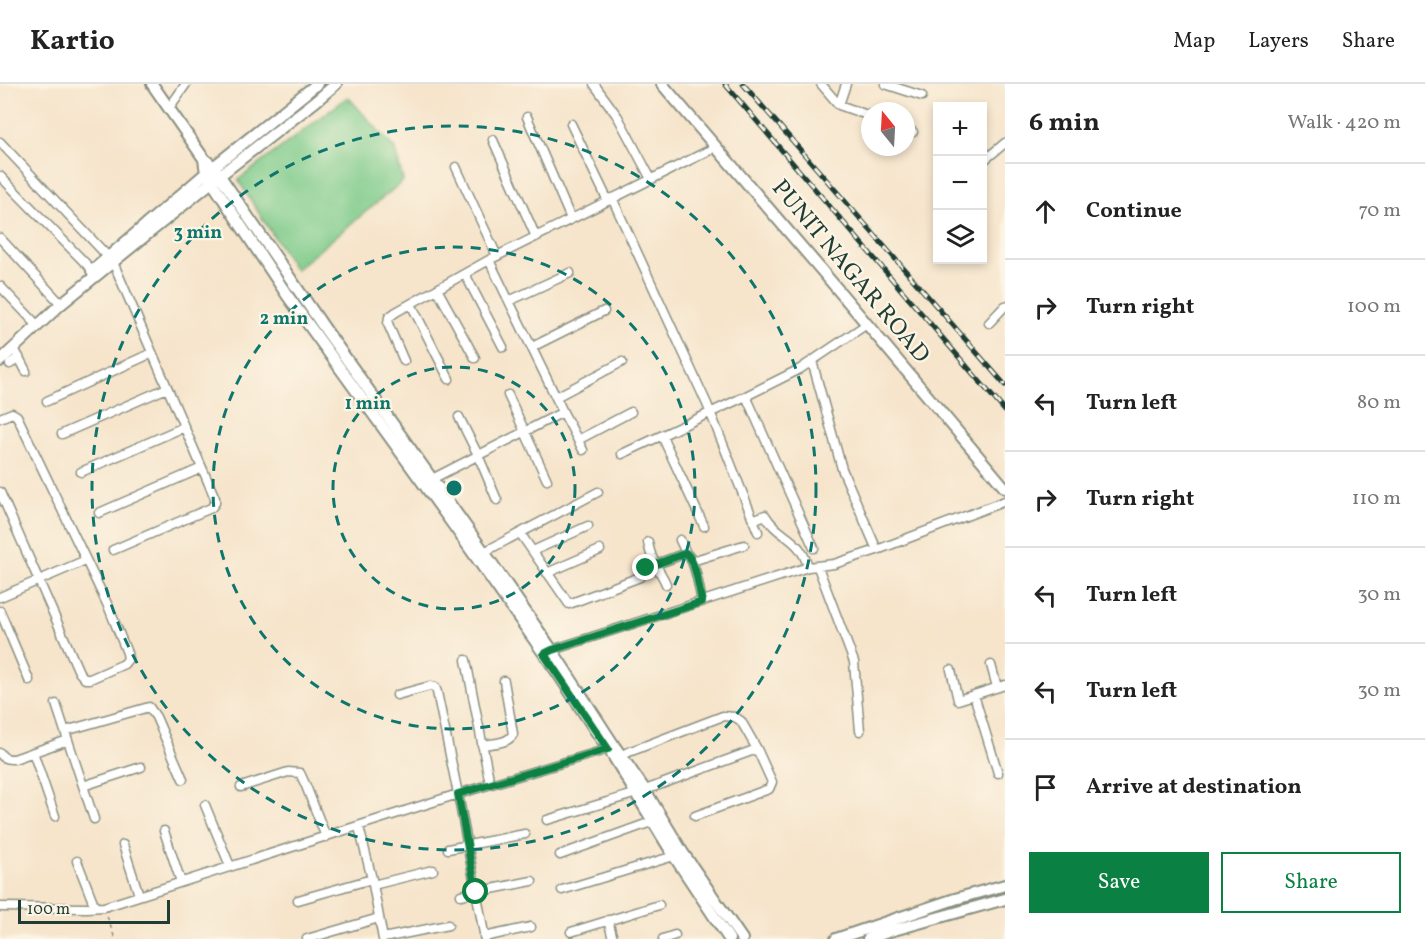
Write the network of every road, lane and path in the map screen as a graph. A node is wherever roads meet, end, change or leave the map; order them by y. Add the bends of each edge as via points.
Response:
1 (152, 84) edge
2 (186, 84) edge
3 (317, 84) edge
4 (336, 84) edge
5 (594, 84) edge
6 (662, 84) edge
7 (821, 84) edge
8 (846, 84) edge
9 (885, 84) edge
10 (922, 96) dead end
11 (839, 105) junction
12 (169, 108) junction
13 (861, 113) edge
14 (527, 117) dead end
15 (572, 124) dead end
16 (493, 140) dead end
17 (0, 142) edge
18 (1005, 143) edge
19 (716, 147) junction
20 (987, 158) edge
21 (456, 166) dead end
22 (213, 174) junction
23 (0, 176) edge
24 (651, 179) junction
25 (610, 200) junction
26 (571, 219) junction
27 (536, 237) junction
28 (0, 238) edge
29 (493, 258) junction
30 (110, 259) junction
31 (95, 273) junction
32 (570, 273) dead end
33 (465, 274) junction
34 (0, 286) edge
35 (437, 289) junction
36 (509, 301) junction
37 (59, 302) junction
38 (411, 304) junction
39 (1005, 306) edge
40 (604, 311) dead end
41 (988, 323) dead end
42 (35, 324) junction
43 (867, 324) junction
44 (503, 347) dead end
45 (532, 347) junction
46 (0, 352) edge
47 (16, 352) junction
48 (152, 352) junction
49 (475, 358) dead end
50 (404, 361) dead end
51 (812, 361) junction
52 (5, 362) edge
53 (622, 362) dead end
54 (26, 371) dead end
55 (449, 379) dead end
56 (167, 388) junction
57 (508, 395) dead end
58 (746, 396) junction
59 (556, 397) junction
60 (47, 401) dead end
61 (563, 412) junction
62 (632, 412) dead end
63 (710, 413) junction
64 (459, 417) dead end
65 (0, 418) edge
66 (184, 427) junction
67 (525, 431) junction
68 (62, 434) dead end
69 (662, 436) junction
70 (578, 440) junction
71 (583, 450) dead end
72 (622, 454) dead end
73 (478, 455) junction
74 (202, 468) junction
75 (81, 472) dead end
76 (432, 479) junction
77 (547, 480) dead end
78 (1005, 488) edge
79 (0, 492) edge
80 (598, 492) dead end
81 (497, 500) dead end
82 (1005, 501) edge
83 (99, 513) dead end
84 (753, 520) junction
85 (588, 526) dead end
86 (704, 526) dead end
87 (520, 532) junction
88 (758, 532) dead end
89 (680, 540) dead end
90 (648, 542) dead end
91 (744, 545) dead end
92 (800, 548) junction
93 (113, 550) dead end
94 (600, 550) dead end
95 (876, 550) junction
96 (533, 551) junction
97 (484, 552) junction
98 (686, 553) junction
99 (86, 560) junction
100 (692, 561) junction
101 (656, 564) junction
102 (808, 567) junction
103 (818, 567) junction
104 (646, 568) dead end
105 (547, 573) junction
106 (640, 577) dead end
107 (39, 580) junction
108 (666, 584) dead end
109 (0, 597) edge
110 (702, 602) junction
111 (0, 611) edge
112 (548, 652) junction
113 (466, 660) dead end
114 (991, 665) dead end
115 (951, 670) dead end
116 (29, 680) dead end
117 (504, 681) dead end
118 (1001, 686) edge
119 (397, 695) dead end
120 (974, 695) junction
121 (56, 704) dead end
122 (860, 731) dead end
123 (67, 736) junction
124 (482, 745) junction
125 (757, 749) junction
126 (615, 750) junction
127 (33, 752) junction
128 (0, 753) edge
129 (141, 767) dead end
130 (998, 773) dead end
131 (183, 779) dead end
132 (490, 784) junction
133 (83, 786) junction
134 (241, 787) dead end
135 (641, 792) junction
136 (458, 794) junction
137 (205, 806) dead end
138 (55, 816) dead end
139 (695, 816) dead end
140 (94, 819) dead end
141 (547, 820) dead end
142 (654, 821) junction
143 (359, 826) junction
144 (164, 831) dead end
145 (525, 834) dead end
146 (326, 837) junction
147 (123, 845) dead end
148 (468, 845) junction
149 (448, 849) dead end
150 (560, 855) dead end
151 (674, 856) junction
152 (77, 861) dead end
153 (230, 866) junction
154 (433, 870) dead end
155 (532, 881) dead end
156 (181, 882) junction
157 (372, 882) junction
158 (1005, 885) edge
159 (562, 890) dead end
160 (476, 892) junction
161 (139, 895) junction
162 (461, 895) dead end
163 (1005, 899) edge
164 (298, 900) dead end
165 (659, 905) dead end
166 (0, 907) edge
167 (99, 907) junction
168 (379, 918) junction
169 (608, 920) junction
170 (448, 925) dead end
171 (531, 927) dead end
172 (571, 932) dead end
173 (675, 935) dead end
174 (383, 938) edge
175 (485, 938) edge
176 (115, 939) edge
177 (307, 939) edge
178 (613, 939) edge
179 (663, 939) edge
180 (729, 939) edge
181 (741, 939) edge
182 (836, 939) edge
183 (868, 939) edge

1 - 12 street
2 - 12 street
3 - 22 street
4 - 22 street
5 - 24 street via 618,117
6 - 19 street, PUNIT NAGAR ROAD
7 - 11 street
8 - 11 street
9 - 10 street
11 - 13 street
12 - 22 street
14 - 26 street
15 - 25 street
16 - 27 street
17 - 30 street
18 - 20 street
19 - 24 street
19 - 43 street, PUNIT NAGAR ROAD
21 - 29 street
22 - 30 street
22 - 76 street
22 - 112 street via 293,304
23 - 31 street
24 - 25 street
25 - 26 street
25 - 63 street
26 - 27 street
27 - 29 street
28 - 37 street
29 - 33 street
29 - 36 street
30 - 31 street
30 - 48 street
31 - 37 street
32 - 36 street
33 - 35 street
33 - 44 street
34 - 42 street
35 - 38 street
35 - 49 street
36 - 45 street
37 - 42 street
38 - 50 street via 389,317 388,324
38 - 55 street
39 - 41 street
40 - 45 street
42 - 46 street
42 - 47 street
43 - 51 street
43 - 78 street, PUNIT NAGAR ROAD
45 - 59 street
47 - 52 street
47 - 54 street
48 - 56 street
48 - 60 street
51 - 58 street
51 - 95 street via 842,469
53 - 59 street
56 - 66 street
56 - 68 street
57 - 67 street
58 - 63 street
58 - 92 street via 812,544
59 - 61 street
61 - 67 street
61 - 70 street
62 - 70 street
63 - 69 street
63 - 84 street
64 - 73 street
65 - 99 street via 12,413 17,416
66 - 74 street
66 - 75 street
67 - 73 street
67 - 77 street
69 - 72 street
69 - 86 street
70 - 71 street
73 - 76 street
73 - 81 street
74 - 83 street
74 - 93 street via 215,498 211,508
76 - 97 street
79 - 107 street
80 - 87 street
82 - 95 street
84 - 88 street
84 - 92 street via 765,515 771,525
85 - 96 street
87 - 96 street
87 - 97 street
89 - 98 street
90 - 101 street
91 - 100 street
92 - 102 street
94 - 105 street
95 - 103 street
96 - 105 street
97 - 112 street
98 - 100 street
98 - 101 street
99 - 107 street
99 - 107 street via 128,659 90,679 79,672
100 - 110 street
101 - 104 street
101 - 108 street
102 - 103 street
102 - 110 street
103 - 122 street via 854,662
105 - 106 street via 569,604
107 - 109 street
110 - 112 street
111 - 116 street
112 - 126 street
113 - 124 street
114 - 118 street
115 - 120 street via 958,700
117 - 124 street via 513,734 505,741
118 - 120 street
119 - 136 street via 435,687
120 - 130 street
121 - 123 street
123 - 127 street
123 - 131 street via 149,707
123 - 133 street
124 - 132 street
125 - 126 street via 741,721 723,716
125 - 135 street
125 - 139 street via 772,782 769,789
126 - 132 street
126 - 135 street
127 - 128 street via 8,759
127 - 138 street
129 - 133 street
132 - 136 street
133 - 140 street
134 - 146 street via 288,772 300,773
135 - 141 street
135 - 142 street
135 - 181 street
136 - 143 street
136 - 148 street
137 - 153 street
142 - 150 street
142 - 151 street
143 - 146 street
143 - 157 street
144 - 156 street
145 - 148 street
146 - 153 street
147 - 161 street
148 - 149 street
148 - 160 street
151 - 159 street
151 - 180 street
152 - 167 street
153 - 156 street
154 - 157 street
155 - 160 street
156 - 161 street
157 - 164 street
157 - 168 street
158 - 182 street
160 - 162 street
160 - 175 street
161 - 167 street
163 - 183 street
165 - 169 street
166 - 167 street
167 - 176 path
168 - 174 street
168 - 177 street
169 - 172 street
169 - 178 street
170 - 174 street
171 - 175 street
173 - 179 street

